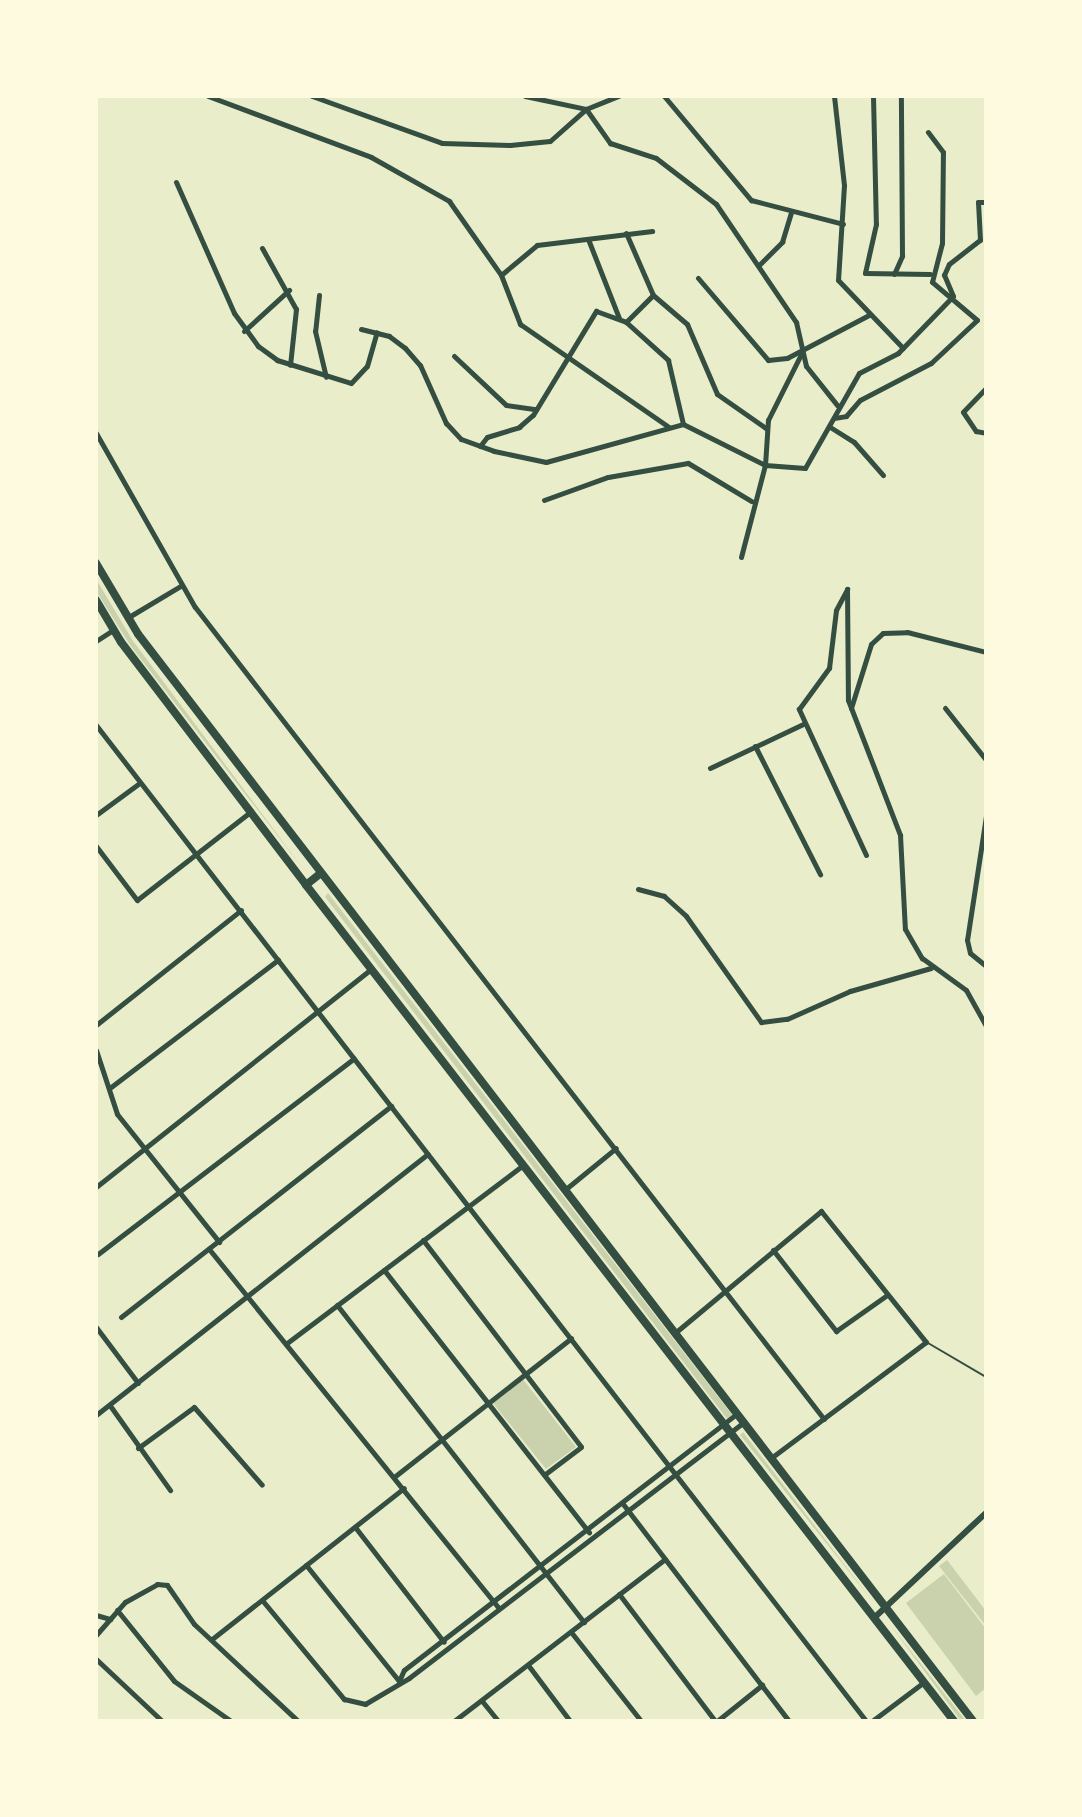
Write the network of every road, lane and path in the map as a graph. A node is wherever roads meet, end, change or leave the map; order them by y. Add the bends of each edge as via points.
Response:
1 (208, 96) edge
2 (312, 96) edge
3 (525, 96) edge
4 (618, 96) edge
5 (664, 96) edge
6 (834, 96) edge
7 (873, 96) edge
8 (901, 96) edge
9 (586, 109) junction
10 (928, 132) dead end
11 (176, 182) dead end
12 (986, 202) edge
13 (790, 212) junction
14 (843, 224) junction
15 (652, 231) dead end
16 (626, 233) junction
17 (588, 239) junction
18 (262, 248) dead end
19 (759, 265) junction
20 (894, 274) junction
21 (930, 274) junction
22 (501, 275) junction
23 (698, 278) dead end
24 (289, 290) junction
25 (319, 295) dead end
26 (653, 295) junction
27 (953, 296) junction
28 (869, 315) junction
29 (619, 318) junction
30 (626, 322) junction
31 (361, 329) dead end
32 (244, 331) junction
33 (377, 332) junction
34 (903, 348) junction
35 (802, 349) junction
36 (454, 356) dead end
37 (567, 358) junction
38 (290, 364) junction
39 (326, 377) junction
40 (986, 388) edge
41 (837, 405) junction
42 (536, 409) junction
43 (834, 418) junction
44 (684, 424) junction
45 (669, 427) junction
46 (830, 427) junction
47 (767, 429) junction
48 (96, 433) edge
49 (986, 433) edge
50 (480, 446) junction
51 (765, 465) junction
52 (883, 475) dead end
53 (544, 500) dead end
54 (752, 501) junction
55 (741, 557) dead end
56 (96, 563) edge
57 (182, 585) junction
58 (96, 600) edge
59 (127, 618) junction
60 (113, 630) junction
61 (96, 641) edge
62 (986, 652) edge
63 (945, 708) dead end
64 (850, 710) junction
65 (803, 724) junction
66 (96, 725) edge
67 (755, 746) junction
68 (986, 760) edge
69 (710, 768) dead end
70 (138, 784) junction
71 (250, 812) junction
72 (96, 815) edge
73 (986, 816) edge
74 (96, 846) edge
75 (196, 852) junction
76 (866, 855) dead end
77 (321, 873) junction
78 (820, 874) dead end
79 (306, 885) junction
80 (638, 889) dead end
81 (241, 910) junction
82 (278, 960) junction
83 (986, 966) edge
84 (931, 968) junction
85 (371, 969) junction
86 (317, 1011) junction
87 (96, 1025) edge
88 (986, 1026) edge
89 (96, 1050) edge
90 (354, 1058) junction
91 (111, 1087) junction
92 (391, 1106) junction
93 (140, 1148) junction
94 (616, 1148) junction
95 (428, 1154) junction
96 (523, 1165) junction
97 (96, 1187) edge
98 (567, 1188) junction
99 (181, 1192) junction
100 (469, 1205) junction
101 (423, 1240) junction
102 (219, 1242) junction
103 (209, 1249) junction
104 (773, 1250) junction
105 (98, 1254) dead end
106 (384, 1270) junction
107 (726, 1291) junction
108 (887, 1296) junction
109 (250, 1298) junction
110 (337, 1305) junction
111 (121, 1317) dead end
112 (96, 1327) edge
113 (676, 1332) junction
114 (571, 1338) junction
115 (926, 1342) junction
116 (287, 1343) junction
117 (525, 1374) junction
118 (986, 1377) edge
119 (138, 1383) junction
120 (488, 1403) junction
121 (111, 1407) junction
122 (738, 1413) junction
123 (96, 1415) edge
124 (824, 1419) junction
125 (744, 1422) junction
126 (724, 1425) junction
127 (730, 1433) junction
128 (443, 1439) junction
129 (138, 1448) junction
130 (772, 1457) junction
131 (671, 1467) junction
132 (544, 1474) junction
133 (676, 1475) junction
134 (394, 1477) junction
135 (262, 1485) dead end
136 (404, 1488) junction
137 (170, 1490) dead end
138 (623, 1504) junction
139 (629, 1512) junction
140 (986, 1513) edge
141 (355, 1527) junction
142 (588, 1530) junction
143 (594, 1538) junction
144 (665, 1559) junction
145 (306, 1565) junction
146 (541, 1566) junction
147 (546, 1574) junction
148 (619, 1594) junction
149 (262, 1600) junction
150 (494, 1602) junction
151 (886, 1607) junction
152 (499, 1609) junction
153 (117, 1610) junction
154 (96, 1615) edge
155 (874, 1618) junction
156 (110, 1619) junction
157 (584, 1622) junction
158 (571, 1632) junction
159 (96, 1635) edge
160 (212, 1639) junction
161 (443, 1640) junction
162 (448, 1648) junction
163 (96, 1659) edge
164 (528, 1665) junction
165 (399, 1682) junction
166 (924, 1682) junction
167 (762, 1685) junction
168 (482, 1701) junction
169 (162, 1721) edge
170 (231, 1721) edge
171 (298, 1721) edge
172 (454, 1721) edge
173 (498, 1721) edge
174 (570, 1721) edge
175 (641, 1721) edge
176 (716, 1721) edge
177 (789, 1721) edge
178 (866, 1721) edge
179 (872, 1721) edge
180 (954, 1721) edge
181 (973, 1721) edge

1 - 22 street via 371,157 449,201
2 - 9 street via 442,143 550,141
3 - 9 street
4 - 9 street
5 - 13 street via 751,200
6 - 14 street
7 - 20 street via 876,224 865,273
8 - 20 street via 902,256
9 - 19 street via 610,143 656,158 703,191
10 - 21 street via 943,152 942,243
11 - 32 street
12 - 27 street via 978,202 980,240 949,264 944,275
13 - 14 street
13 - 19 street via 782,242
14 - 28 street via 838,280
15 - 16 street
16 - 17 street
16 - 26 street
17 - 22 street via 537,245
17 - 29 street
18 - 24 street
19 - 35 street via 796,322
20 - 21 street
21 - 27 street via 932,282
22 - 37 street via 520,324
23 - 35 street via 768,360 788,358
24 - 32 street
24 - 38 street via 298,322
25 - 39 street via 315,331
26 - 30 street
26 - 47 street via 687,324 717,394
27 - 34 street
27 - 43 street via 973,314 975,325 931,363 860,400 846,416
28 - 34 street
28 - 35 street
29 - 30 street
29 - 37 street via 594,313
30 - 44 street via 668,360
31 - 33 street
32 - 38 street via 258,346
33 - 39 street via 357,381
33 - 50 street via 420,365 446,423 461,440
34 - 41 street via 859,373
35 - 41 street via 806,366
35 - 47 street
36 - 42 street via 506,405
37 - 42 street
37 - 45 street
38 - 39 street
40 - 49 street via 963,412 976,431
41 - 43 street
42 - 50 street via 527,422 487,437
43 - 46 street
44 - 45 street
44 - 51 street
45 - 50 street via 546,462
46 - 51 street via 805,468
46 - 52 street via 854,442
47 - 51 street
48 - 57 street
51 - 54 street
53 - 54 street via 608,477 688,463
54 - 55 street
56 - 59 main road
57 - 59 street
57 - 94 street
58 - 60 main road
59 - 77 main road
60 - 61 street
60 - 71 main road
62 - 64 street via 907,632 883,633 871,644
63 - 68 street
64 - 65 street via 847,589 836,610 829,668 801,701
64 - 84 street via 900,835 905,929
65 - 67 street
65 - 76 street via 829,767
66 - 70 street
67 - 69 street
67 - 78 street
70 - 72 street
70 - 75 street
71 - 75 street
71 - 79 main road
73 - 83 street via 967,940 970,953
74 - 75 street via 137,900
75 - 81 street
77 - 79 main road
77 - 98 main road
79 - 85 main road
80 - 84 street via 664,896 686,916 761,1022 787,1019 850,991
81 - 82 street
81 - 87 street
82 - 86 street
82 - 91 street
84 - 88 street via 966,990
85 - 86 street
85 - 96 main road
86 - 90 street
86 - 93 street
89 - 91 street
90 - 92 street
90 - 99 street
91 - 93 street via 117,1114
92 - 95 street
92 - 102 street
93 - 97 street
93 - 99 street
94 - 98 street
94 - 107 street
95 - 100 street
95 - 109 street
96 - 100 street
96 - 126 main road
98 - 113 main road
99 - 102 street
99 - 105 street
100 - 101 street
100 - 114 street
101 - 106 street
101 - 117 street
102 - 103 street
103 - 109 street
103 - 111 street
104 - 107 street
104 - 108 street via 836,1331
104 - 108 street via 821,1211
106 - 110 street
106 - 120 street
107 - 113 street
107 - 124 street
108 - 115 street
109 - 116 street
109 - 119 street
110 - 116 street
110 - 128 street
112 - 119 street
113 - 122 main road
114 - 117 street
114 - 131 street
115 - 118 lane
115 - 124 street
116 - 134 street
117 - 120 street
117 - 132 street via 581,1447
119 - 121 street
120 - 128 street
120 - 132 street
121 - 123 street
121 - 129 street
122 - 125 main road
122 - 126 street
124 - 130 street
125 - 127 street
125 - 130 main road
126 - 127 main road
126 - 131 street
127 - 133 street
127 - 155 main road
128 - 134 street
128 - 146 street
129 - 135 street via 194,1407
129 - 137 street
130 - 151 main road
131 - 133 street
131 - 138 street
132 - 142 street
133 - 139 street
133 - 178 street
134 - 136 street
136 - 141 street
136 - 150 street
138 - 139 street
138 - 142 street
139 - 143 street
139 - 144 street
140 - 151 street
141 - 145 street
141 - 161 street
142 - 143 street
142 - 146 street
143 - 147 street
144 - 148 street
144 - 167 street
145 - 149 street
145 - 165 street
146 - 147 street
146 - 150 street
147 - 152 street
147 - 157 street
148 - 157 street
148 - 176 street
149 - 160 street
149 - 165 street via 350,1704 369,1703
150 - 152 street
150 - 161 street
151 - 155 street
151 - 181 main road
152 - 162 street
153 - 156 street
153 - 160 street via 163,1583
153 - 170 street via 174,1681
154 - 156 street
155 - 166 main road
156 - 159 street
157 - 158 street
158 - 164 street
158 - 175 street
160 - 171 street
161 - 162 street
161 - 165 street via 404,1670
162 - 165 street
163 - 169 street
164 - 168 street
164 - 174 street
166 - 179 street
166 - 180 main road
167 - 176 street
167 - 177 street
168 - 172 street
168 - 173 street

